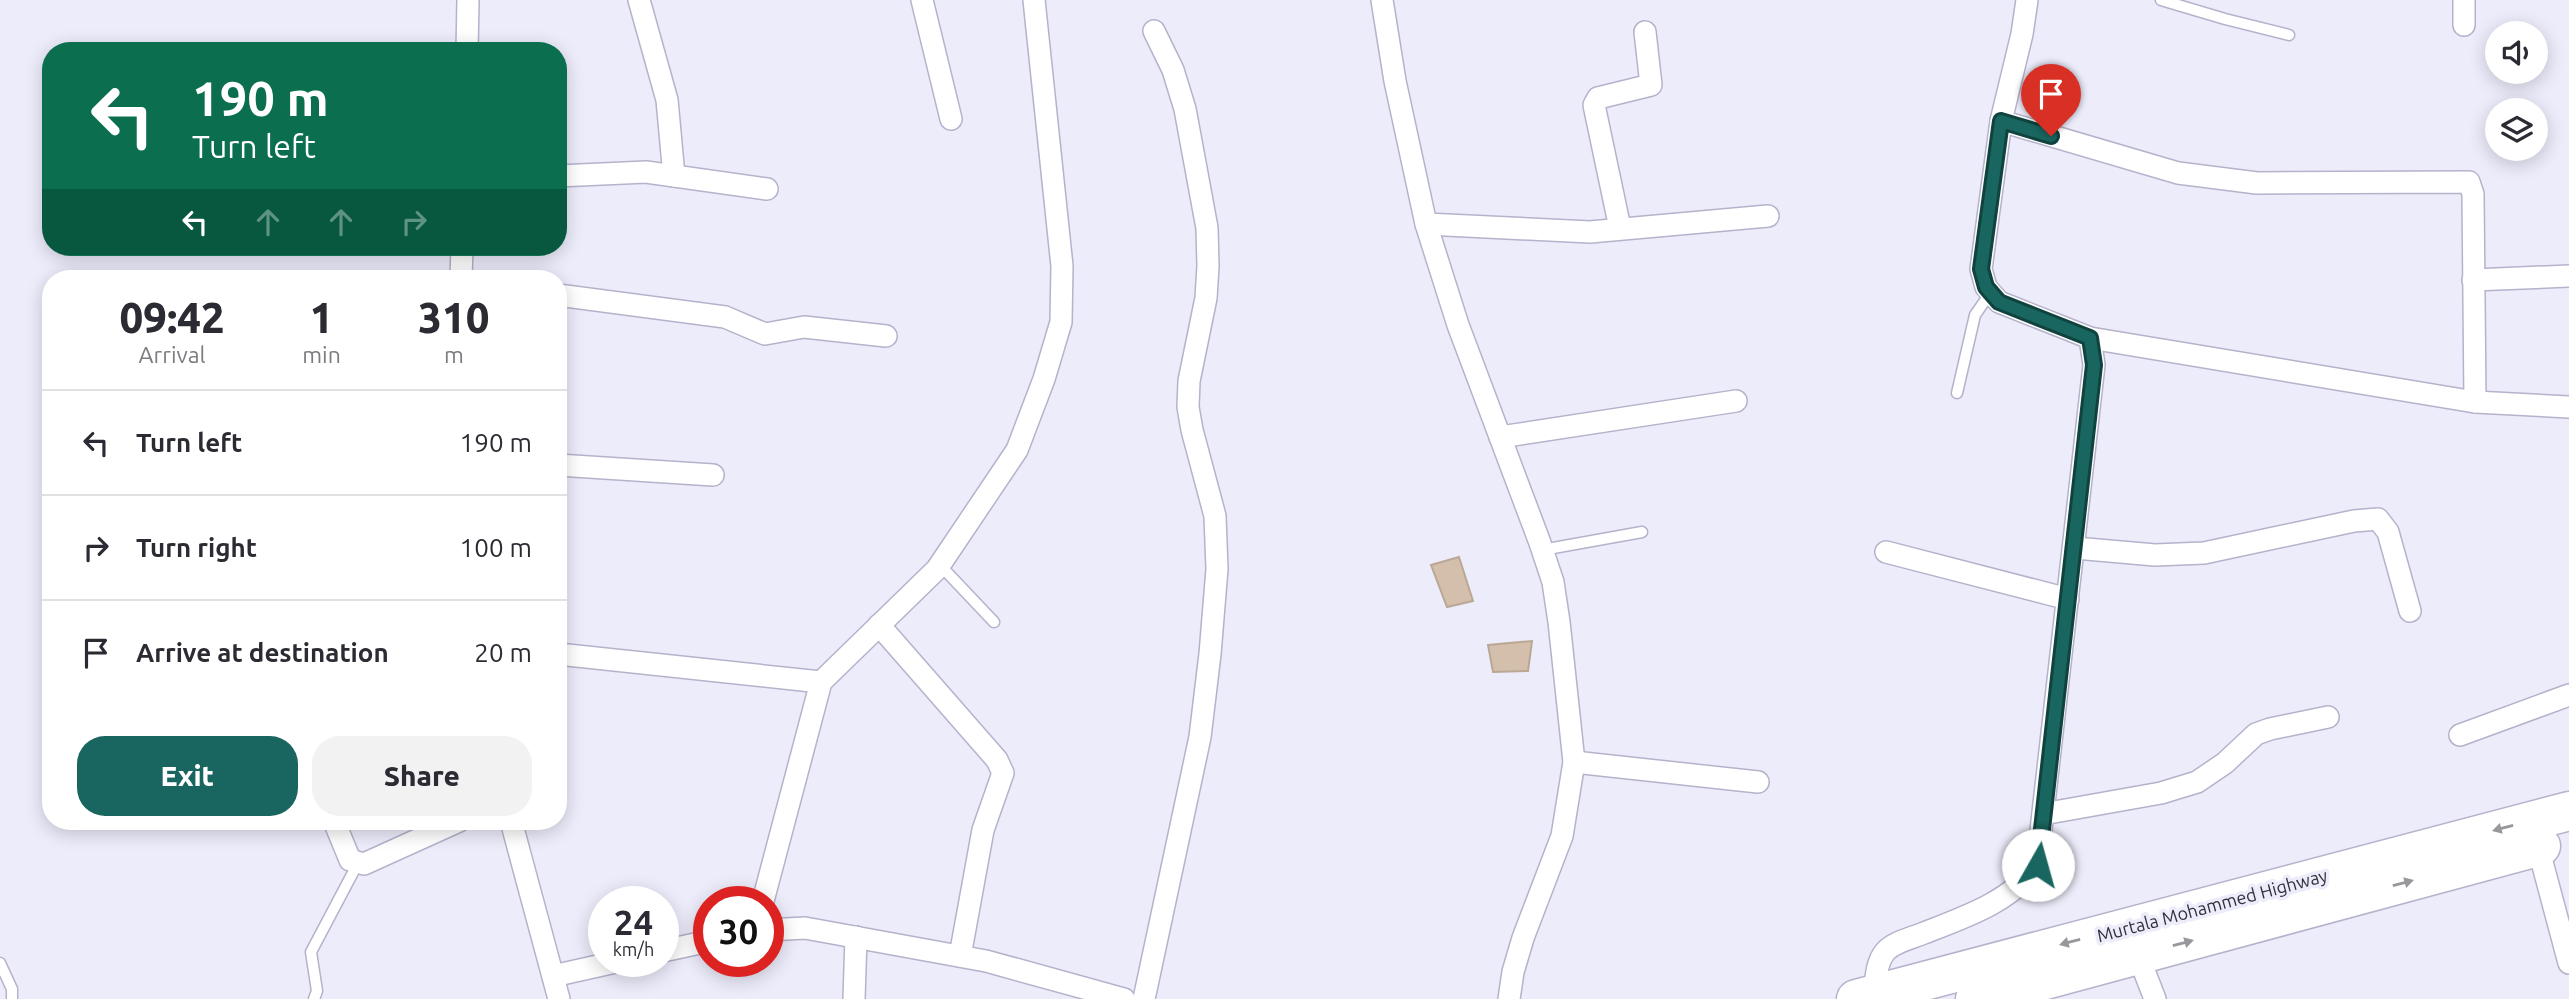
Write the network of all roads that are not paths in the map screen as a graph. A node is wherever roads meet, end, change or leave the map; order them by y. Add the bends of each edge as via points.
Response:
1 (468, 0) edge
2 (639, 0) edge
3 (922, 0) edge
4 (1034, 0) edge
5 (1382, 0) edge
6 (2026, 0) edge
7 (2161, 0) edge
8 (2464, 0) edge
9 (2465, 25) dead end
10 (1154, 31) dead end
11 (1645, 32) dead end
12 (2290, 35) dead end
13 (467, 42) edge
14 (951, 120) dead end
15 (2001, 121) junction
16 (567, 176) edge
17 (674, 176) junction
18 (767, 189) dead end
19 (1768, 216) dead end
20 (1426, 224) junction
21 (1620, 228) junction
22 (2569, 275) edge
23 (2473, 280) junction
24 (1991, 292) junction
25 (567, 296) edge
26 (886, 336) dead end
27 (2090, 338) junction
28 (1957, 393) dead end
29 (1736, 401) dead end
30 (2475, 402) junction
31 (2569, 407) edge
32 (1500, 437) junction
33 (567, 466) edge
34 (713, 475) dead end
35 (1642, 531) dead end
36 (2075, 548) junction
37 (1542, 550) junction
38 (1886, 552) dead end
39 (940, 565) junction
40 (2068, 599) junction
41 (2410, 611) dead end
42 (994, 622) dead end
43 (879, 625) junction
44 (567, 655) edge
45 (821, 682) junction
46 (2569, 695) edge
47 (2329, 717) dead end
48 (2460, 735) dead end
49 (1574, 762) junction
50 (1758, 782) dead end
51 (2569, 811) edge
52 (2043, 814) junction
53 (338, 830) edge
54 (439, 830) edge
55 (513, 830) edge
56 (2554, 843) edge
57 (358, 863) junction
58 (767, 886) edge
59 (2549, 889) junction
60 (2569, 902) edge
61 (784, 929) edge
62 (856, 937) junction
63 (2138, 955) junction
64 (960, 956) junction
65 (0, 963) edge
66 (2569, 963) edge
67 (588, 968) edge
68 (552, 976) junction
69 (1865, 996) edge
70 (12, 999) edge
71 (314, 999) edge
72 (559, 999) edge
73 (853, 999) edge
74 (1124, 999) edge
75 (1144, 999) edge
76 (1509, 999) edge
77 (1975, 999) edge
78 (2155, 999) edge

1 - 13 street
2 - 17 street via 667,100
3 - 14 street
4 - 39 street via 1062,266 1061,322 1017,450
5 - 20 street
6 - 15 street
7 - 12 lane
8 - 9 street
10 - 75 street via 1185,109 1207,229 1206,298 1188,407 1215,516 1217,569 1200,737
11 - 21 street via 1651,85 1598,98 1594,105
15 - 23 street via 2178,173 2257,183 2469,181
15 - 24 street via 1981,269
16 - 17 street via 646,172
17 - 18 street
19 - 21 street
20 - 21 street via 1590,232
20 - 32 street
22 - 23 street
23 - 30 street
24 - 27 street via 1999,302
24 - 28 lane via 1975,315
25 - 26 street via 725,317 765,334 804,327
27 - 30 street
27 - 36 street via 2094,365
29 - 32 street
30 - 31 street
32 - 37 street
33 - 34 street
35 - 37 lane
36 - 40 street
36 - 41 street via 2155,555 2204,553 2378,519 2388,532
37 - 49 street via 1553,582
38 - 40 street
39 - 42 lane
39 - 43 street
40 - 52 street
43 - 45 street
43 - 64 street via 997,760 1003,773 983,830
44 - 45 street
45 - 58 street
46 - 48 street
47 - 52 street via 2256,734 2197,782
49 - 50 street
49 - 76 street via 1562,836 1523,938
51 -> 69 highway, Murtala Mohammed Highway
52 - 69 street via 2038,865 2028,878 2013,892 1886,951
53 - 57 street via 351,860
54 - 57 street
55 - 68 street
56 - 59 street
63 -> 56 highway, Murtala Mohammed Highway
57 - 71 lane via 311,953 317,991
59 - 60 street
59 - 66 street
61 - 62 street
62 - 64 street
62 - 73 street
63 - 77 highway, Murtala Mohammed Highway
63 - 78 street
64 - 74 street
65 - 70 lane
67 - 68 street
68 - 72 street

